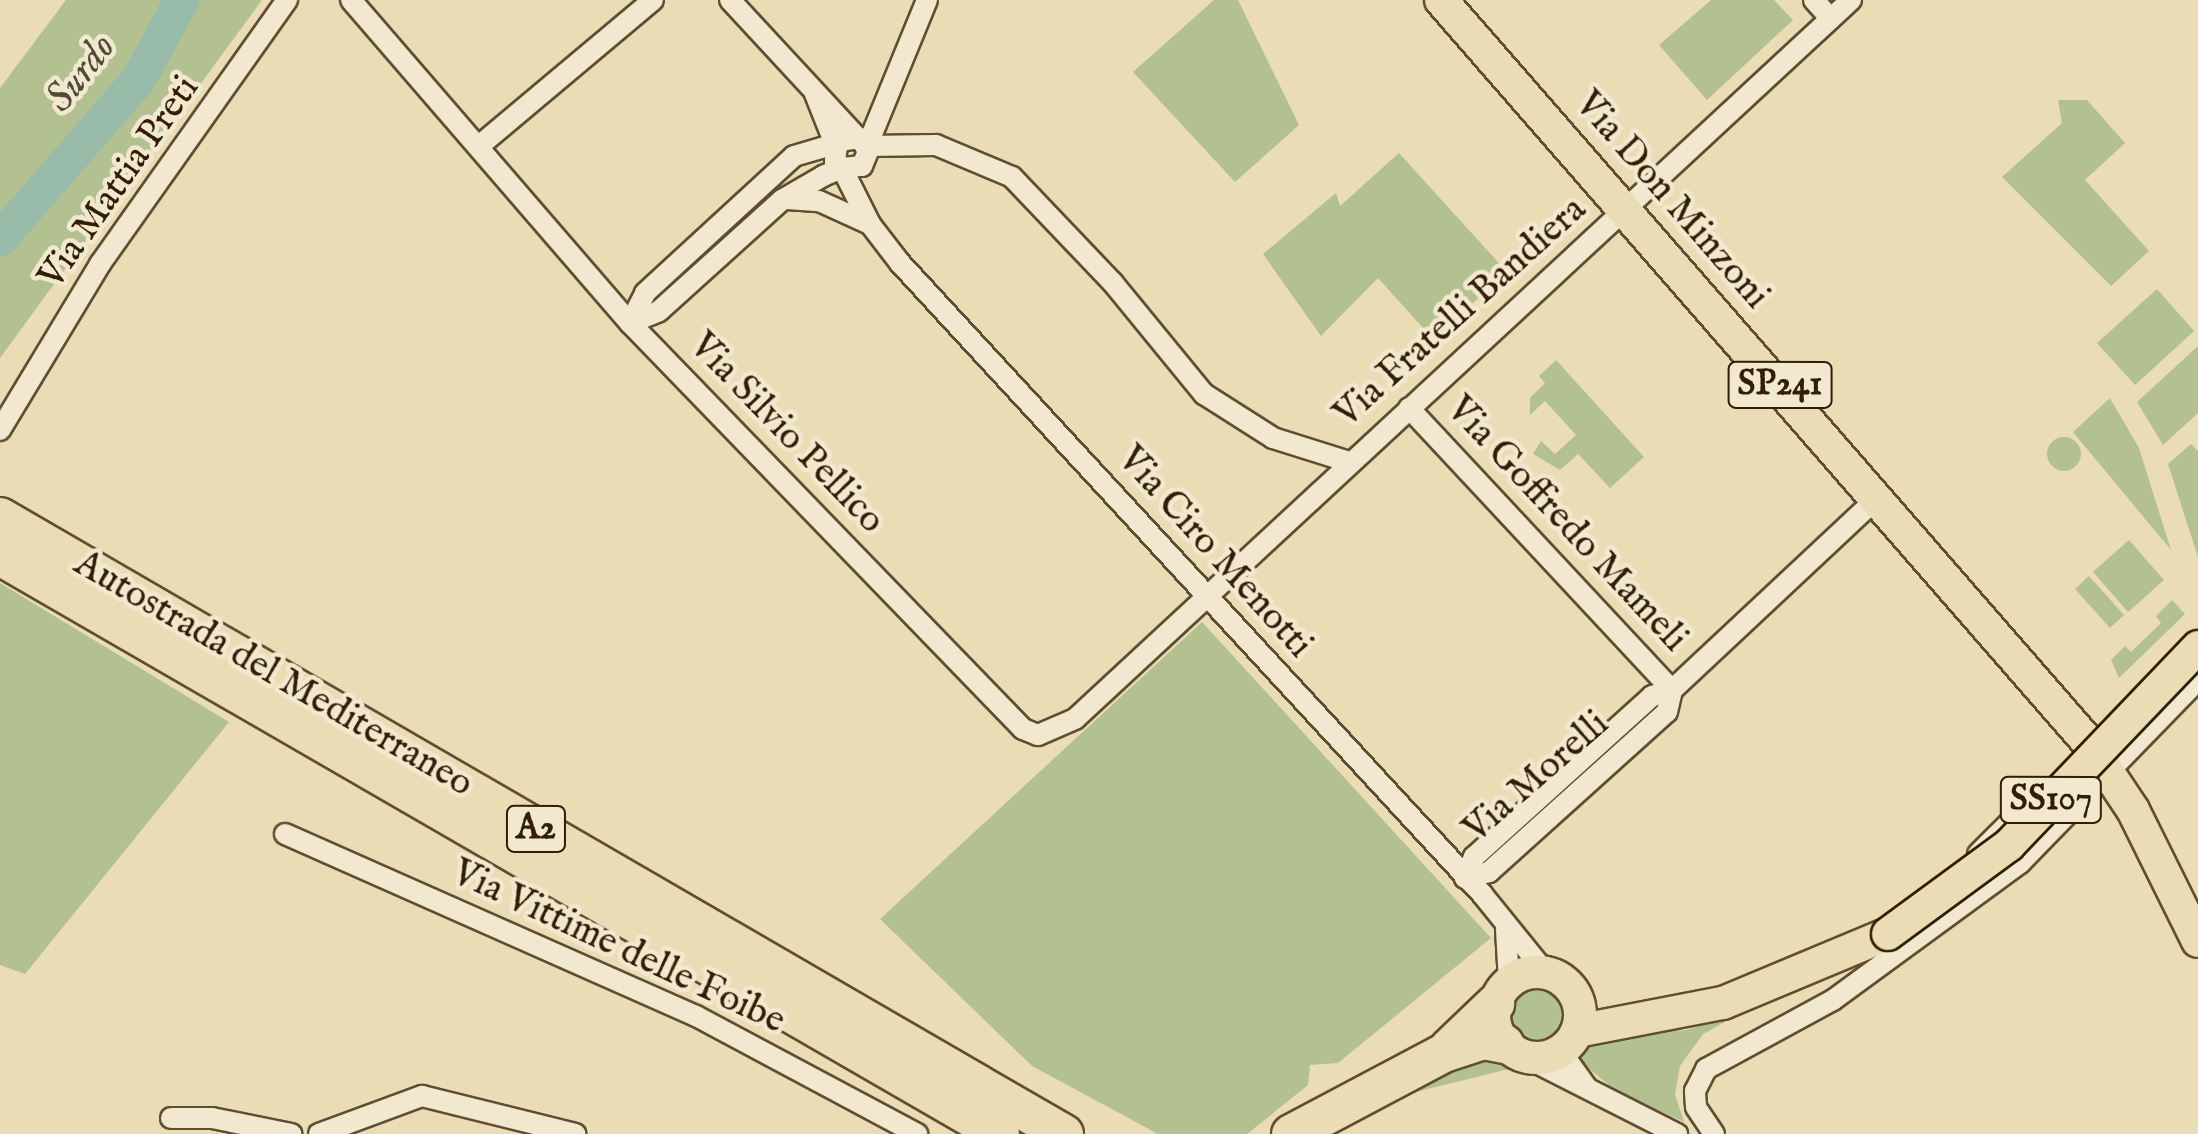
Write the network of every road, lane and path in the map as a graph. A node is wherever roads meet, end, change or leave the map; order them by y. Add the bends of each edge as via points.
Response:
1 (287, 0) edge
2 (303, 0) edge
3 (351, 0) edge
4 (653, 0) edge
5 (730, 0) edge
6 (927, 0) edge
7 (1441, 0) edge
8 (1814, 0) edge
9 (1851, 0) edge
10 (1831, 19) junction
11 (270, 31) junction
12 (815, 94) junction
13 (835, 144) junction
14 (479, 146) junction
15 (863, 148) junction
16 (842, 168) junction
17 (782, 200) junction
18 (1625, 211) junction
19 (870, 224) junction
20 (630, 323) junction
21 (1408, 408) junction
22 (0, 430) edge
23 (1350, 462) junction
24 (1878, 498) junction
25 (3, 532) edge
26 (1208, 596) junction
27 (2198, 632) edge
28 (2198, 647) edge
29 (2198, 680) edge
30 (1672, 690) junction
31 (2087, 741) junction
32 (2111, 776) junction
33 (285, 834) dead end
34 (1465, 878) junction
35 (1977, 896) junction
36 (1506, 930) junction
37 (2198, 941) edge
38 (1546, 972) junction
39 (1502, 993) junction
40 (1577, 998) junction
41 (1660, 1016) junction
42 (1572, 1039) junction
43 (1514, 1050) junction
44 (1444, 1053) junction
45 (1595, 1096) junction
46 (171, 1118) dead end
47 (292, 1134) edge
48 (319, 1134) edge
49 (575, 1134) edge
50 (916, 1134) edge
51 (1000, 1134) edge
52 (1064, 1134) edge
53 (1292, 1134) edge
54 (1676, 1134) edge
55 (1714, 1134) edge

1 - 11 street, Via Mattia Preti
2 - 11 street, Via Mattia Preti
3 - 14 street, Via Silvio Pellico
4 - 14 street
5 - 12 street
6 - 15 street
7 - 18 main road, Via Don Minzoni / SP241
8 - 10 street
9 - 10 street, Via Fratelli Bandiera
10 - 18 street, Via Fratelli Bandiera
11 - 22 street, Via Mattia Preti via 100,264
12 - 13 street
12 - 15 street
13 - 15 street
13 - 16 street
13 - 20 street via 794,156 646,292
14 - 20 street, Via Silvio Pellico
15 - 16 street
15 - 19 street
15 - 23 street via 936,145 1012,177 1113,283 1204,394 1272,438
16 - 17 street
16 - 19 street
17 - 19 street via 819,201
17 - 20 street via 660,311
18 - 21 street, Via Fratelli Bandiera
18 - 24 main road, Via Don Minzoni / SP241
19 - 26 street, Via Ciro Menotti
20 - 26 street, Via Silvio Pellico via 1022,729 1054,732 1075,719
21 - 23 street, Via Fratelli Bandiera
21 - 30 street, Via Goffredo Mameli
23 - 26 street, Via Fratelli Bandiera
24 - 30 street, Via Morelli
24 - 31 main road, Via Don Minzoni / SP241
25 - 51 highway, Autostrada del Mediterraneo / A2
25 - 52 highway, Autostrada del Mediterraneo / A2
26 - 34 street, Via Ciro Menotti
27 - 31 street
28 - 41 main road, SS107, bridge via 2008,845 1888,934 1750,994
29 - 32 street
30 - 34 street, Via Morelli via 1667,712 1489,872
31 - 32 main road, Via Don Minzoni / SP241
31 - 35 street via 1978,850
32 - 35 street
32 - 37 main road, SP241
33 - 50 street, Via Vittime delle Foibe via 696,1016
34 - 36 street, Via Ciro Menotti
35 - 55 street via 1833,1000 1706,1069 1695,1091 1696,1107
36 - 38 street, Via Ciro Menotti
36 - 39 street
38 - 39 main road, SS107
38 - 40 main road, SS107
39 - 43 main road via 1495,1025
39 - 44 highway, SS107
40 - 41 main road, SS107
40 - 42 main road
41 - 42 main road, SS107
42 - 43 main road, SS107 via 1546,1057
42 - 45 street via 1571,1067
43 - 44 highway, SS107 via 1484,1040
43 - 45 street
44 - 53 highway, SS107
45 - 54 street
46 - 47 street via 212,1118
48 - 49 street via 422,1096

